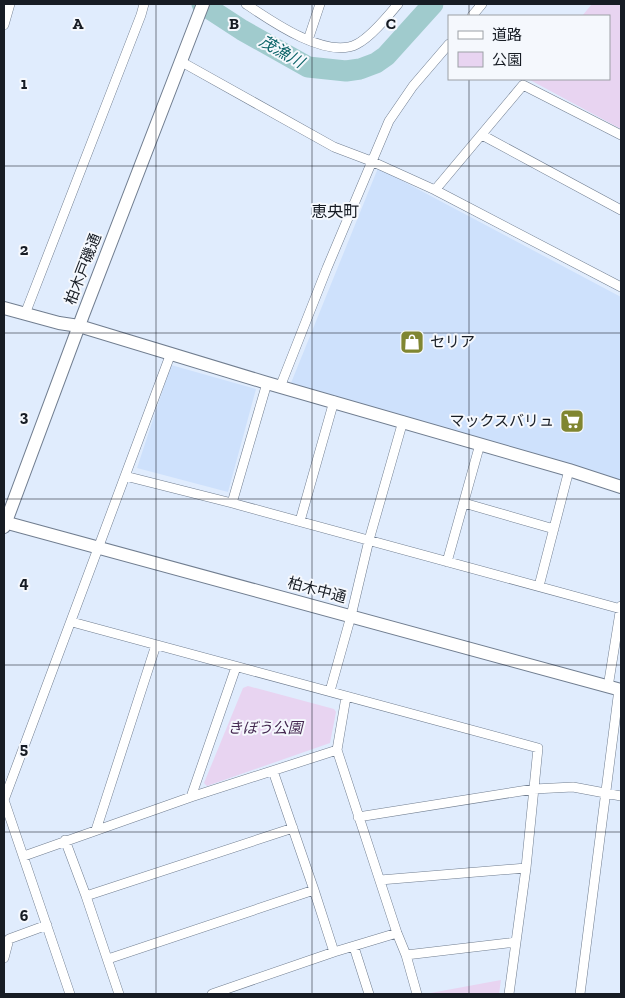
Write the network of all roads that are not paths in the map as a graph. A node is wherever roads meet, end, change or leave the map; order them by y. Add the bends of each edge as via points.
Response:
1 (10, 4) edge
2 (144, 4) edge
3 (203, 4) edge
4 (246, 4) edge
5 (320, 4) edge
6 (398, 4) edge
7 (482, 4) edge
8 (473, 15) edge
9 (4, 25) edge
10 (308, 40) junction
11 (448, 45) edge
12 (180, 61) junction
13 (482, 135) junction
14 (621, 135) edge
15 (371, 161) junction
16 (435, 190) junction
17 (621, 210) edge
18 (621, 287) edge
19 (4, 308) edge
20 (25, 314) junction
21 (79, 326) junction
22 (171, 353) junction
23 (267, 383) junction
24 (280, 387) junction
25 (334, 401) junction
26 (403, 422) junction
27 (480, 444) junction
28 (569, 470) junction
29 (125, 476) junction
30 (621, 487) edge
31 (232, 503) junction
32 (464, 504) junction
33 (300, 521) junction
34 (4, 524) edge
35 (554, 528) junction
36 (369, 540) junction
37 (98, 547) junction
38 (447, 562) junction
39 (538, 586) junction
40 (621, 608) edge
41 (351, 616) junction
42 (72, 622) junction
43 (156, 645) junction
44 (236, 667) junction
45 (616, 689) edge
46 (330, 691) junction
47 (346, 697) junction
48 (337, 750) junction
49 (273, 771) junction
50 (534, 789) junction
51 (606, 793) junction
52 (621, 796) edge
53 (191, 797) junction
54 (4, 800) edge
55 (358, 817) junction
56 (293, 828) junction
57 (96, 830) junction
58 (65, 840) junction
59 (24, 856) junction
60 (526, 868) junction
61 (380, 880) junction
62 (314, 890) junction
63 (86, 896) junction
64 (47, 926) junction
65 (397, 933) junction
66 (516, 942) junction
67 (354, 947) junction
68 (334, 952) junction
69 (406, 955) junction
70 (4, 958) edge
71 (108, 959) junction
72 (240, 990) edge
73 (70, 994) edge
74 (119, 994) edge
75 (212, 994) edge
76 (370, 994) edge
77 (417, 994) edge
78 (509, 994) edge
79 (580, 994) edge

1 - 9 street
2 - 20 street
3 - 12 street, 柏木戸磯通
4 - 10 street
5 - 10 street
6 - 10 street via 357,45 333,48
7 - 8 street
11 - 15 street via 413,86 389,121
12 - 15 street via 334,147
12 - 21 street, 柏木戸磯通
13 - 14 street via 523,85
13 - 16 street
13 - 17 street
15 - 16 street
15 - 24 street
16 - 18 street
19 - 20 street
20 - 21 street
21 - 22 street
21 - 34 street, 柏木戸磯通
22 - 23 street
22 - 29 street
23 - 24 street
23 - 31 street
24 - 25 street
25 - 26 street
25 - 33 street
26 - 27 street
26 - 36 street
27 - 28 street
27 - 32 street
28 - 30 street
28 - 35 street
29 - 31 street
29 - 37 street
31 - 33 street
32 - 35 street
32 - 38 street
33 - 36 street
34 - 37 street, 柏木中通
35 - 39 street
36 - 38 street
36 - 41 street
37 - 41 street, 柏木中通
37 - 42 street
38 - 39 street
39 - 40 street
40 - 45 street
41 - 45 street, 柏木中通
41 - 46 street
42 - 43 street
42 - 54 street
43 - 44 street
43 - 57 street
44 - 46 street
44 - 53 street
45 - 51 street
46 - 47 street
47 - 48 street
47 - 50 street via 538,748
48 - 49 street
48 - 55 street
49 - 53 street
49 - 56 street
50 - 51 street via 573,787
50 - 55 street
50 - 60 street
51 - 52 street
51 - 79 street
53 - 57 street
54 - 59 street
55 - 61 street
56 - 62 street
56 - 63 street
57 - 58 street
58 - 59 street
58 - 63 street
59 - 64 street
60 - 61 street
60 - 66 street
61 - 65 street
62 - 68 street
62 - 71 street
63 - 71 street
64 - 70 street via 9,939
64 - 73 street
65 - 67 street
65 - 69 street
66 - 69 street
66 - 78 street
67 - 68 street
67 - 76 street
68 - 72 street
69 - 77 street
71 - 74 street
72 - 75 street

